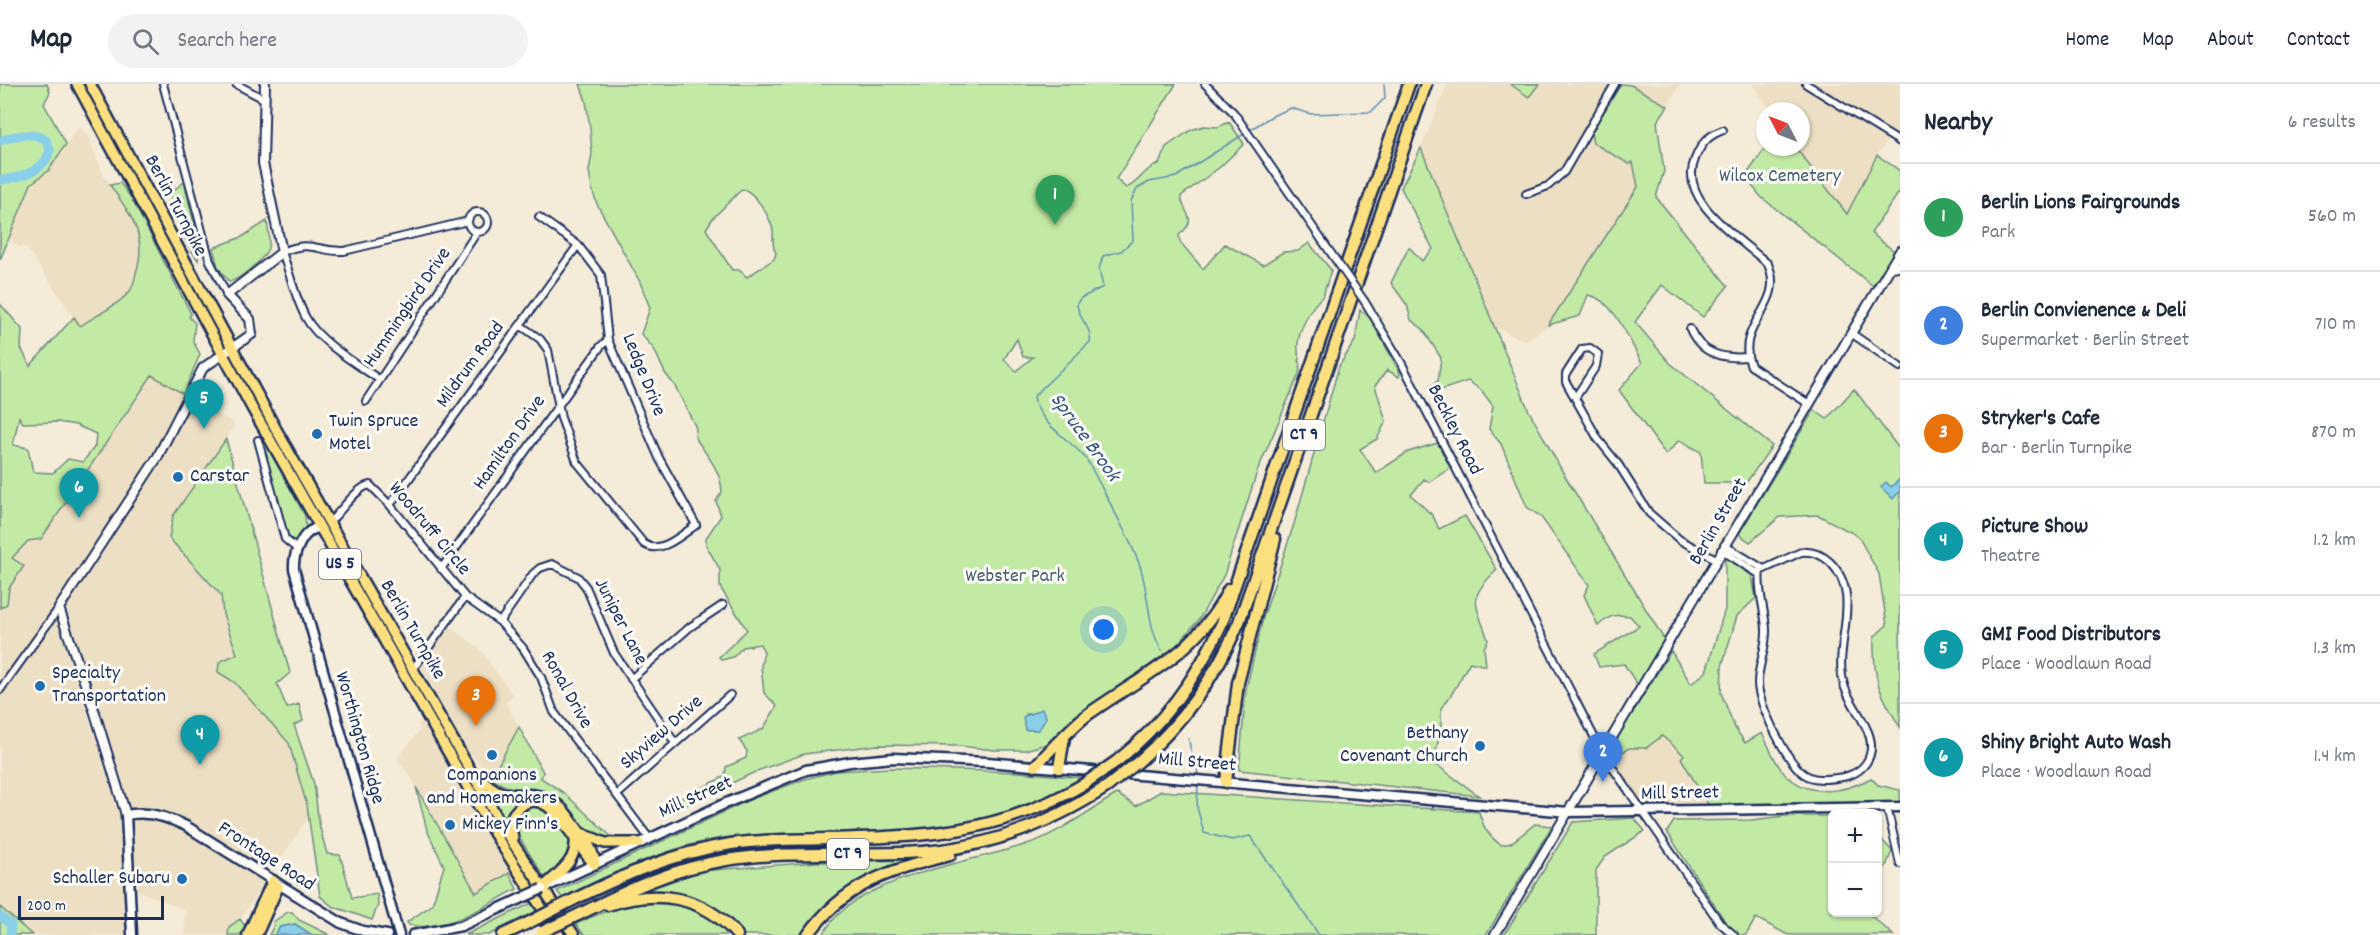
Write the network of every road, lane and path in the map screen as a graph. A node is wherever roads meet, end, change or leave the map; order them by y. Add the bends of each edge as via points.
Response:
1 (77, 84) edge
2 (90, 84) edge
3 (162, 84) edge
4 (236, 84) edge
5 (265, 84) edge
6 (1205, 84) edge
7 (1409, 84) edge
8 (1426, 84) edge
9 (1615, 84) edge
10 (1806, 84) edge
11 (264, 99) junction
12 (1723, 130) dead end
13 (1900, 142) edge
14 (1526, 194) dead end
15 (539, 217) dead end
16 (468, 221) junction
17 (477, 232) junction
18 (578, 245) junction
19 (1900, 251) edge
20 (282, 252) junction
21 (1891, 266) junction
22 (1900, 267) edge
23 (226, 295) junction
24 (520, 325) junction
25 (1690, 329) dead end
26 (1851, 333) junction
27 (608, 340) junction
28 (232, 349) junction
29 (222, 354) junction
30 (1747, 357) junction
31 (1900, 367) edge
32 (380, 380) junction
33 (1575, 398) junction
34 (366, 400) dead end
35 (558, 404) junction
36 (1809, 404) junction
37 (258, 440) dead end
38 (1287, 486) junction
39 (390, 505) junction
40 (330, 522) junction
41 (320, 528) junction
42 (1723, 548) junction
43 (297, 549) junction
44 (1716, 559) junction
45 (1243, 566) junction
46 (441, 569) junction
47 (1760, 571) junction
48 (465, 597) junction
49 (723, 604) dead end
50 (59, 608) junction
51 (500, 622) junction
52 (413, 669) junction
53 (631, 679) junction
54 (0, 690) edge
55 (730, 695) dead end
56 (1066, 734) junction
57 (675, 743) junction
58 (1603, 754) junction
59 (1035, 766) junction
60 (470, 768) junction
61 (1059, 768) junction
62 (1226, 782) junction
63 (616, 795) junction
64 (1887, 807) junction
65 (1900, 807) edge
66 (1569, 812) junction
67 (1641, 812) junction
68 (126, 815) junction
69 (577, 835) junction
70 (649, 838) junction
71 (990, 840) junction
72 (639, 843) junction
73 (515, 847) junction
74 (595, 864) junction
75 (1900, 864) edge
76 (554, 880) junction
77 (276, 883) junction
78 (542, 889) joint
79 (581, 913) junction
80 (539, 934) edge
81 (132, 935) edge
82 (248, 935) edge
83 (256, 935) edge
84 (387, 935) edge
85 (399, 935) edge
86 (413, 935) edge
87 (503, 935) edge
88 (559, 935) edge
89 (574, 935) edge
90 (737, 935) edge
91 (808, 935) edge
92 (1495, 935) edge
93 (1734, 935) edge

1 - 29 highway, Berlin Turnpike / US 5
2 - 28 highway, Berlin Turnpike / US 5
3 - 23 street via 207,251
4 - 11 street
5 - 11 street
6 - 58 street, Beckley Road, bridge via 1246,130 1365,302 1401,362
7 - 45 highway, CT 9
8 - 38 highway, CT 9
9 - 14 street via 1564,172 1548,186
10 - 13 street
11 - 20 street via 263,163
12 - 30 street via 1703,142 1690,169 1690,179 1693,190 1712,214 1771,271 1772,295 1748,335
15 - 18 street, Ledge Drive
16 - 17 street
16 - 17 street, Hummingbird Drive via 476,213 486,216 487,227
16 - 20 street, Hummingbird Drive via 344,251 299,245
17 - 32 street, Hummingbird Drive
18 - 24 street, Mildrum Road
18 - 27 street, Ledge Drive via 601,275
19 - 21 street, Berlin Street
20 - 23 street, Hummingbird Drive
20 - 32 street via 313,328
21 - 22 street
21 - 26 street, Berlin Street
23 - 28 street via 254,328 249,338
24 - 35 street via 548,350
24 - 39 street, Mildrum Road
25 - 30 street via 1694,339 1721,358
26 - 31 street
26 - 36 street, Berlin Street
27 - 35 street, Hamilton Drive
27 - 35 street, Ledge Drive via 659,458 696,525 660,548 644,544 577,462
28 - 29 street
28 - 40 highway, Berlin Turnpike / US 5
29 - 41 highway, Berlin Turnpike / US 5
29 - 50 street via 203,368 157,458
30 - 36 street via 1758,373
32 - 34 street, Hummingbird Drive
33 - 33 street via 1596,366 1598,354 1590,348 1582,350 1566,374
33 - 44 street via 1649,513 1671,534
35 - 46 street, Hamilton Drive
36 - 42 street, Berlin Street
37 - 43 street via 285,539
38 - 62 highway via 1287,501 1239,683
38 - 71 highway, CT 9, bridge via 1242,615 1223,657 1190,708 1138,762 1108,786 1048,820
39 - 40 street, Woodruff Circle via 370,485 364,486
39 - 46 street, Woodruff Circle
40 - 41 main road
40 - 52 highway, Berlin Turnpike / US 5
41 - 43 main road via 313,529
41 - 88 highway, Berlin Turnpike / US 5 via 494,833
42 - 44 street, Berlin Street
42 - 47 street
43 - 85 main road, Worthington Ridge via 294,569
44 - 58 street, Berlin Street
45 - 56 highway via 1213,617 1185,648
45 - 87 highway, CT 9, bridge via 1222,624 1200,666 1164,715 1117,760 1084,784 1017,816 955,832 761,841 698,850 636,870
46 - 48 street, Woodruff Circle
47 - 47 street via 1766,632 1758,683 1765,717 1802,773 1817,779 1849,776 1865,765 1872,749 1842,674 1848,605 1843,583 1836,568 1814,553 1801,552
48 - 51 street, Ronal Drive
48 - 52 street, Woodruff Circle
49 - 53 street via 690,627
50 - 54 street
50 - 68 street
51 - 53 street, Juniper Lane via 540,568 552,564 562,567 586,587 614,653
51 - 63 street, Ronal Drive via 523,648 541,677 555,712
52 - 60 highway, Berlin Turnpike / US 5
53 - 57 street, Juniper Lane
55 - 57 street, Skyview Drive
56 - 59 highway
56 - 61 highway
57 - 63 street, Skyview Drive
58 - 66 street, Berlin Street
58 - 67 street, Beckley Road
59 - 61 main road, Mill Street
59 - 70 main road, Mill Street via 912,757 839,763 779,779
60 - 69 highway via 499,793 551,800 561,808
60 - 73 highway, Berlin Turnpike / US 5
61 - 62 main road, Mill Street
62 - 66 main road, Mill Street
63 - 70 street, Ronal Drive
64 - 65 main road, Mill Street
64 - 67 main road, Mill Street
64 - 75 street
66 - 67 main road, Mill Street
66 - 92 street, Berlin Street
67 - 93 street, Beckley Road via 1720,923
68 - 77 main road, Frontage Road via 143,813 176,821
68 - 81 main road
69 - 72 highway via 605,843
69 - 73 highway via 552,809 531,803 511,818
69 - 74 highway
69 - 76 highway via 572,858
70 - 72 main road, Mill Street
71 - 79 highway, CT 9 via 920,852 726,860 665,875
71 - 91 highway via 868,880 833,905
72 - 74 main road, Mill Street
73 - 89 highway, Berlin Turnpike / US 5
74 - 76 main road, Mill Street
76 - 78 highway
77 - 82 highway via 259,907
77 - 83 highway
77 - 84 main road, Frontage Road via 346,925
78 - 86 main road, bridge via 461,926
79 - 80 highway, CT 9, bridge
79 - 90 highway via 637,898 672,897 706,908

